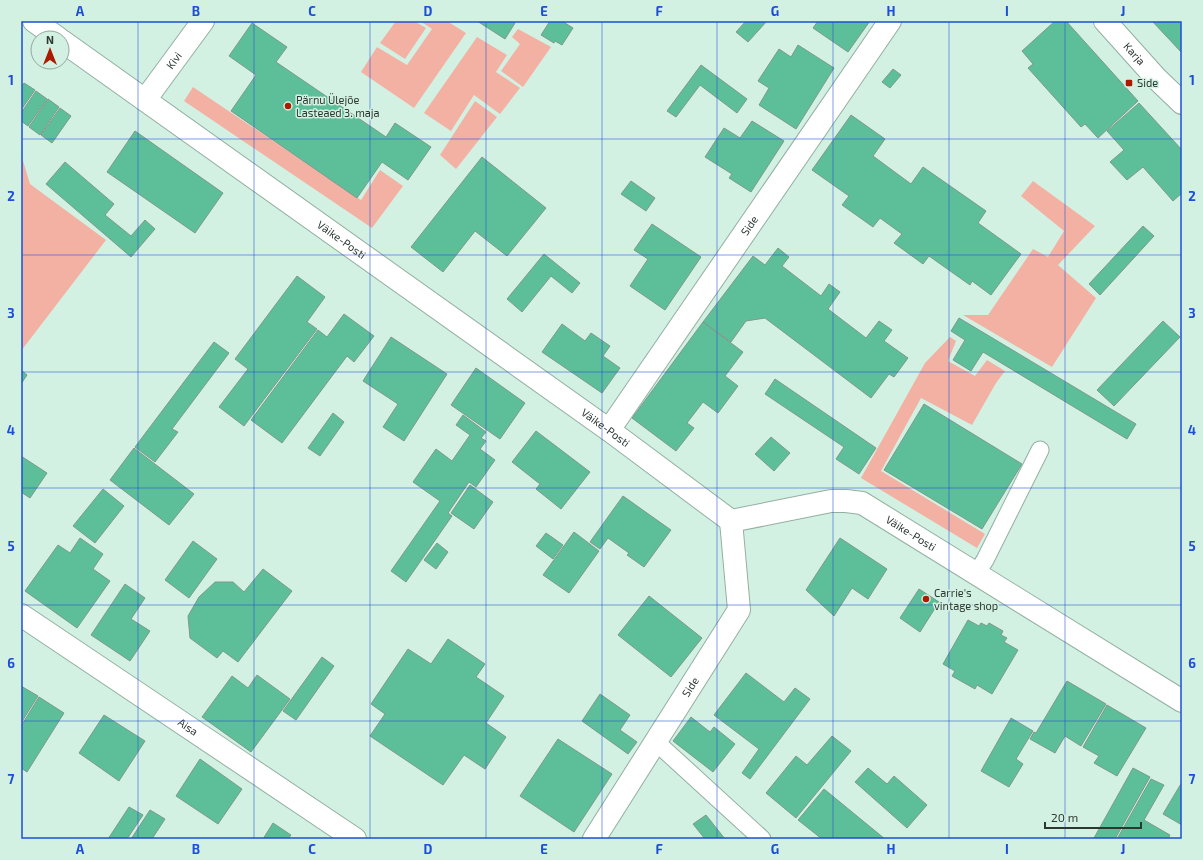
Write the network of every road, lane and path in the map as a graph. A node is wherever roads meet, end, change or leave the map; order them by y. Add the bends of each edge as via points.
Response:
1 (34, 21) edge
2 (203, 21) edge
3 (890, 21) edge
4 (1105, 21) edge
5 (47, 30) edge
6 (70, 47) edge
7 (145, 100) junction
8 (1182, 103) edge
9 (609, 430) junction
10 (1040, 450) dead end
11 (731, 521) junction
12 (976, 574) junction
13 (21, 615) edge
14 (1182, 701) edge
15 (656, 742) junction
16 (355, 839) edge
17 (594, 839) edge
18 (762, 839) edge

1 - 5 street
2 - 7 street, Kivi
3 - 9 street, Side
4 - 8 street, Karja
6 - 7 street, Väike-Posti
7 - 9 street, Väike-Posti
9 - 11 street, Väike-Posti
10 - 12 lane
11 - 12 street, Väike-Posti via 831,501 862,503
11 - 15 street, Side via 739,610
12 - 14 street, Väike-Posti
13 - 16 street, Aisa
15 - 17 street, Side
15 - 18 lane

